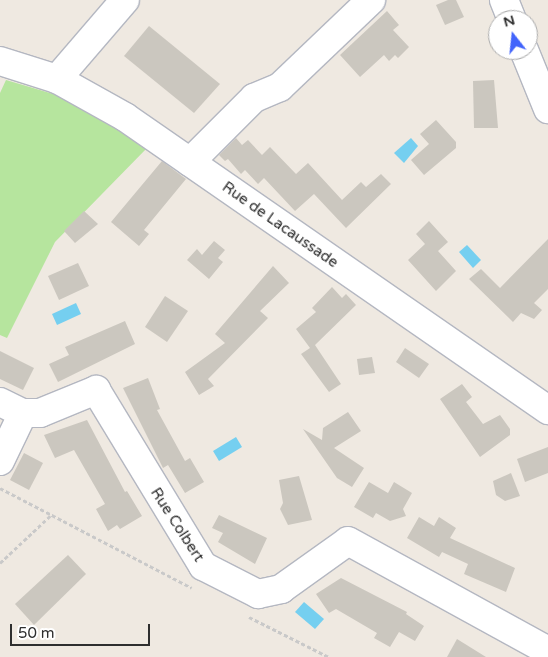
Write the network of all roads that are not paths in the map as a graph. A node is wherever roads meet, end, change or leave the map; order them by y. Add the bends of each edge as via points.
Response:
1 (125, 0) edge
2 (371, 0) edge
3 (528, 60) edge
4 (0, 61) edge
5 (57, 79) junction
6 (548, 109) edge
7 (190, 162) junction
8 (11, 408) edge
9 (548, 410) edge
10 (0, 461) edge
11 (548, 651) edge

1 - 5 street
2 - 7 street via 280,87 254,98
3 - 6 street
4 - 5 street, Rue de Lacaussade
5 - 7 street, Rue de Lacaussade via 125,117
7 - 9 street, Rue de Lacaussade
8 - 10 street
8 - 11 street, Rue Colbert via 40,413 96,390 203,566 258,594 281,589 348,541

